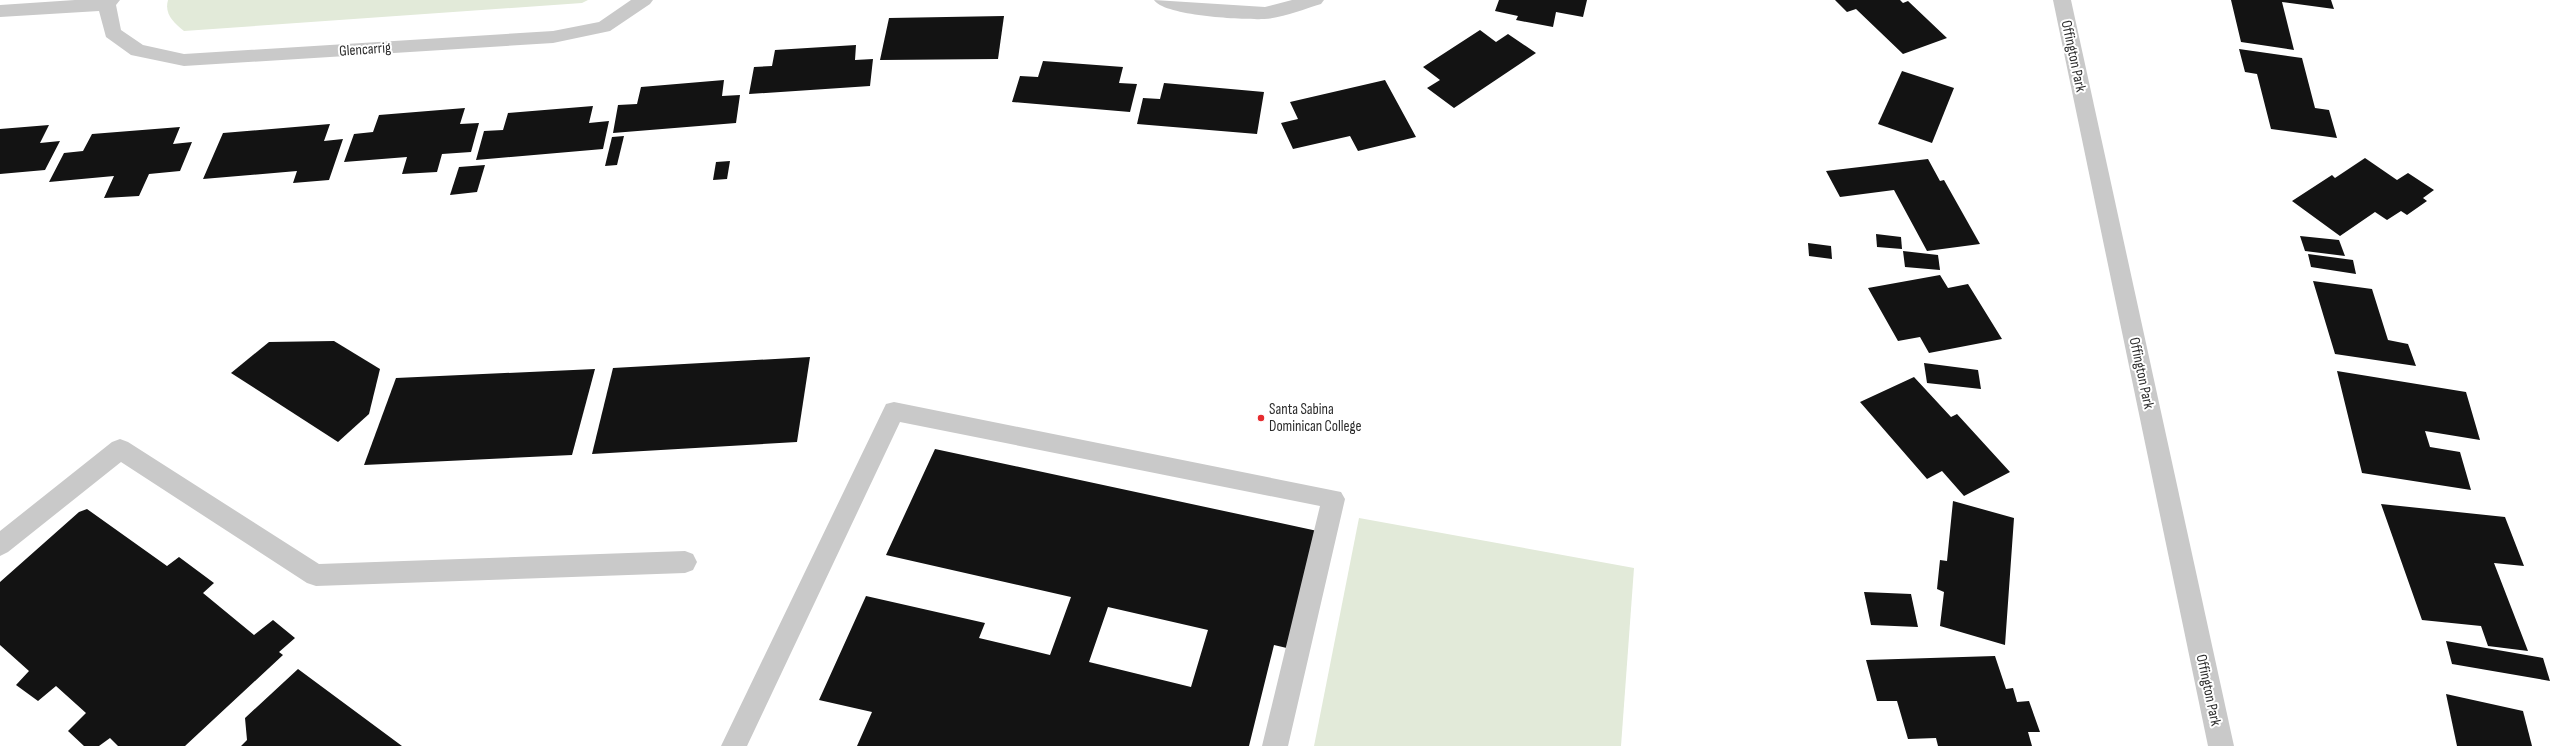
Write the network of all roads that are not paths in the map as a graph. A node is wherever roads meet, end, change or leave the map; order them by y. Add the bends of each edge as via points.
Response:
1 (644, 0) edge
2 (1163, 0) edge
3 (1315, 0) edge
4 (2062, 0) edge
5 (109, 2) edge
6 (0, 11) edge
7 (0, 545) edge
8 (685, 562) dead end
9 (734, 746) edge
10 (1275, 746) edge
11 (2221, 746) edge

1 - 5 street, Glencarrig via 604,27 553,37 184,60 138,50 112,33
2 - 3 street via 1179,7 1265,13
4 - 11 street, Offington Park
5 - 6 street, Glencarrig
7 - 8 street via 120,449 316,575
9 - 10 street via 894,411 1332,499

